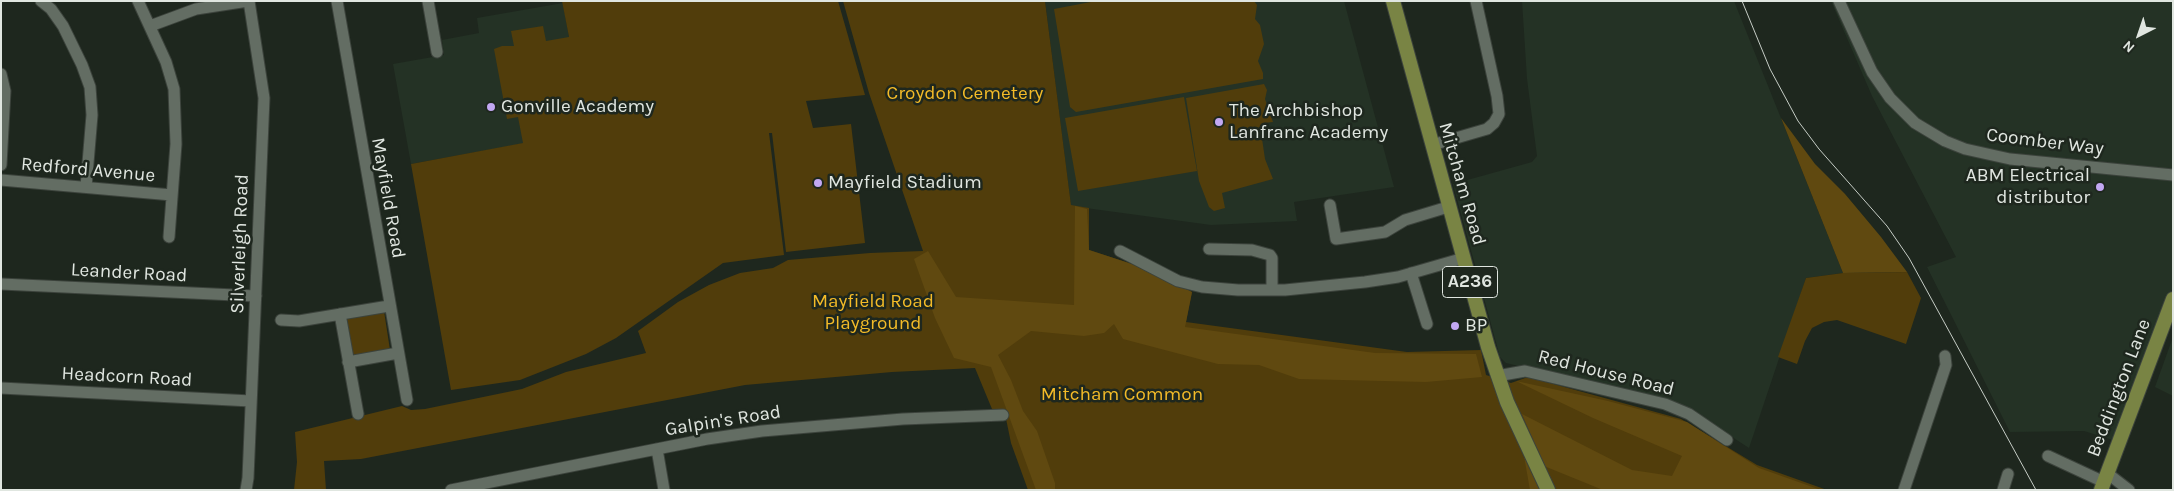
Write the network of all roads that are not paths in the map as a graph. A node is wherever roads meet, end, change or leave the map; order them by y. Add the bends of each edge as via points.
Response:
1 (41, 1) edge
2 (138, 1) edge
3 (248, 1) edge
4 (337, 1) edge
5 (428, 1) edge
6 (1393, 1) edge
7 (1476, 1) edge
8 (1838, 1) edge
9 (150, 26) junction
10 (437, 52) dead end
11 (1, 74) edge
12 (1432, 146) junction
13 (1, 165) edge
14 (2173, 175) edge
15 (1, 180) edge
16 (86, 187) junction
17 (172, 196) junction
18 (1330, 205) dead end
19 (1448, 207) junction
20 (169, 237) dead end
21 (1209, 249) dead end
22 (1120, 251) dead end
23 (1464, 258) junction
24 (1411, 273) junction
25 (1, 284) edge
26 (1272, 290) junction
27 (256, 296) junction
28 (2173, 299) edge
29 (389, 306) junction
30 (340, 314) junction
31 (281, 320) dead end
32 (1427, 324) dead end
33 (398, 353) junction
34 (1946, 356) dead end
35 (348, 362) junction
36 (1497, 376) junction
37 (1, 388) edge
38 (406, 400) dead end
39 (252, 401) junction
40 (358, 414) dead end
41 (1003, 415) dead end
42 (1727, 440) dead end
43 (657, 449) junction
44 (2048, 456) dead end
45 (2008, 474) dead end
46 (2104, 482) edge
47 (247, 484) edge
48 (451, 490) edge
49 (664, 490) edge
50 (1548, 490) edge
51 (1904, 490) edge
52 (2003, 490) edge
53 (2129, 490) edge

1 - 16 street via 63,26 90,87 92,115
2 - 9 street
3 - 9 street via 196,9
3 - 27 street, Silverleigh Road via 264,98
4 - 29 street, Mayfield Road
5 - 10 street
6 - 12 main road, Mitcham Road / A236
7 - 12 street via 1499,114 1487,129
8 - 14 street, Coomber Way via 1872,72 1890,98 1915,122 1945,141 2010,159
9 - 17 street via 174,89 176,144
11 - 13 street via 5,90
12 - 19 main road, Mitcham Road / A236
15 - 16 street, Redford Avenue
16 - 17 street, Redford Avenue
17 - 20 street
18 - 19 street via 1332,240 1384,232 1405,220
19 - 23 main road, Mitcham Road / A236
21 - 26 street via 1252,250 1270,255
22 - 26 street via 1191,285
23 - 24 street
23 - 36 main road, Mitcham Road / A236
24 - 26 street via 1344,285
24 - 32 street
25 - 27 street, Leander Road
27 - 39 street, Silverleigh Road via 259,319
28 - 46 main road, Beddington Lane
29 - 30 street
29 - 33 street, Mayfield Road
30 - 31 street via 299,321
30 - 35 street
33 - 35 street
33 - 38 street, Mayfield Road
34 - 51 street via 1946,365
35 - 40 street
36 - 42 street, Red House Road via 1525,371 1665,404 1688,414
36 - 50 main road, A236
37 - 39 street, Headcorn Road
39 - 47 street, Silverleigh Road
41 - 43 street, Galpin's Road via 826,425 739,434
43 - 48 street, Galpin's Road
43 - 49 street
44 - 46 street
45 - 52 street
46 - 53 street

